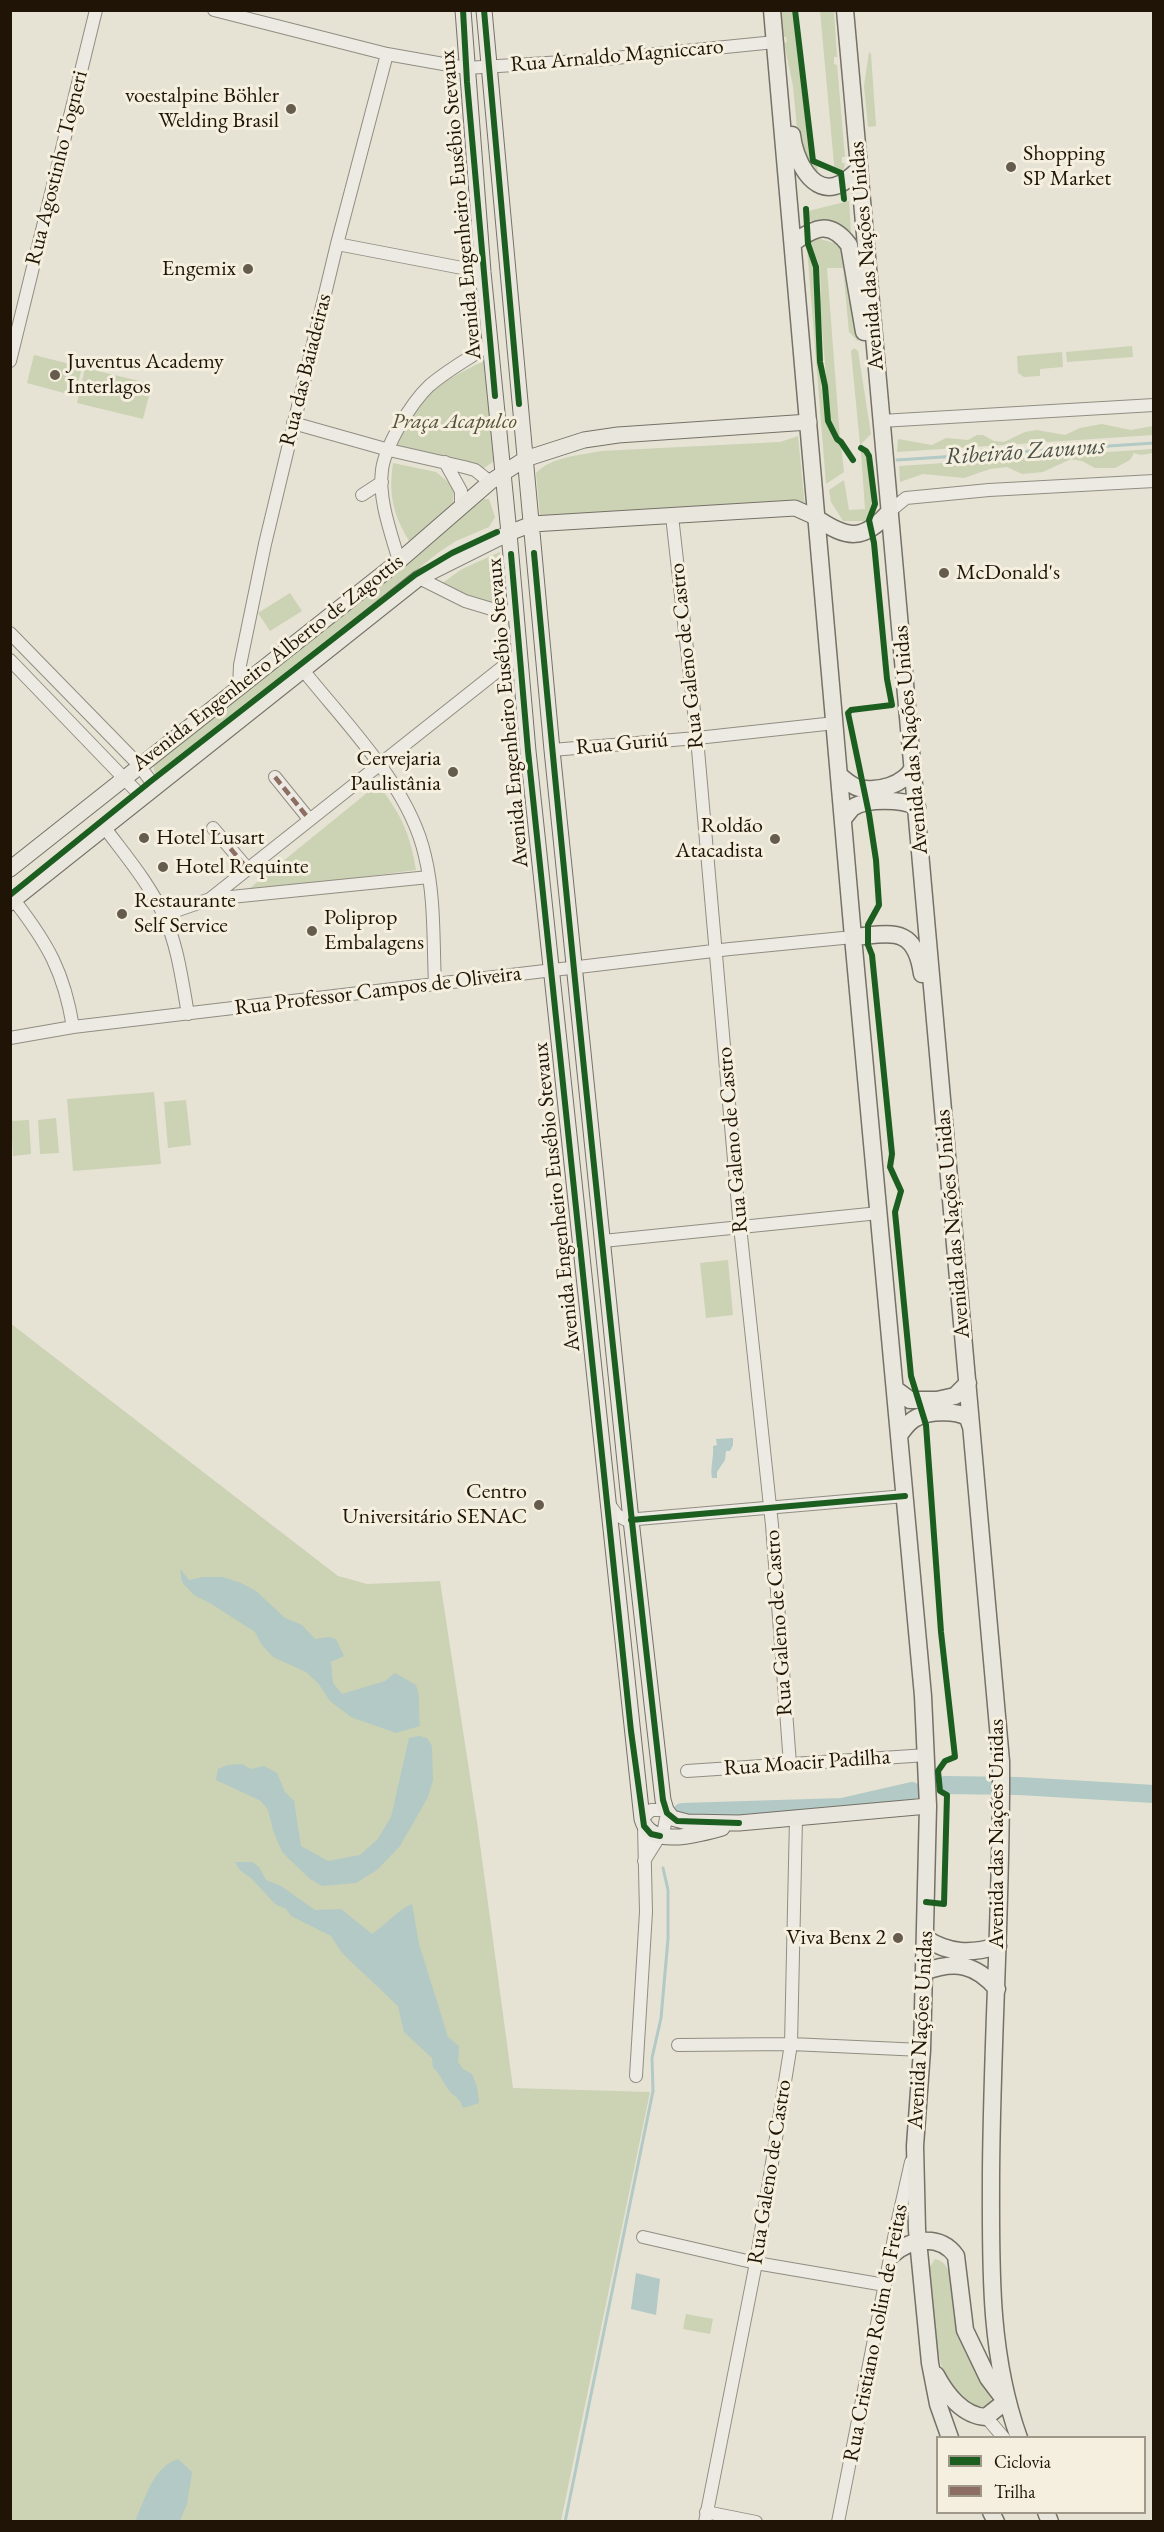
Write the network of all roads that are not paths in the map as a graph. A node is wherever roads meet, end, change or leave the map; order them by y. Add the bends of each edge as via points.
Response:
1 (96, 10) edge
2 (214, 10) edge
3 (463, 10) edge
4 (484, 10) edge
5 (772, 10) edge
6 (845, 10) edge
7 (775, 42) junction
8 (387, 54) junction
9 (777, 59) junction
10 (489, 67) junction
11 (466, 68) junction
12 (859, 170) junction
13 (793, 243) junction
14 (337, 244) junction
15 (483, 272) junction
16 (490, 344) junction
17 (10, 361) edge
18 (878, 380) junction
19 (495, 396) junction
20 (519, 404) junction
21 (1154, 405) edge
22 (881, 421) junction
23 (809, 422) junction
24 (293, 423) junction
25 (389, 450) junction
26 (525, 459) junction
27 (445, 462) junction
28 (497, 478) junction
29 (1154, 481) edge
30 (382, 482) junction
31 (362, 495) dead end
32 (461, 506) junction
33 (890, 511) junction
34 (672, 516) junction
35 (815, 518) junction
36 (532, 525) junction
37 (509, 533) junction
38 (399, 561) junction
39 (419, 578) junction
40 (515, 616) junction
41 (10, 633) edge
42 (519, 654) junction
43 (10, 660) edge
44 (303, 670) junction
45 (239, 688) junction
46 (835, 723) junction
47 (109, 734) junction
48 (526, 734) junction
49 (697, 738) junction
50 (92, 744) junction
51 (552, 750) junction
52 (139, 765) junction
53 (379, 766) junction
54 (913, 768) junction
55 (839, 775) junction
56 (124, 777) junction
57 (275, 777) dead end
58 (155, 787) junction
59 (142, 797) junction
60 (917, 807) junction
61 (309, 819) junction
62 (843, 819) junction
63 (105, 828) junction
64 (213, 828) dead end
65 (247, 868) junction
66 (10, 869) edge
67 (429, 877) junction
68 (210, 899) junction
69 (13, 902) edge
70 (164, 915) junction
71 (853, 937) junction
72 (716, 951) junction
73 (576, 968) junction
74 (551, 971) junction
75 (435, 984) junction
76 (188, 1014) junction
77 (73, 1027) junction
78 (10, 1038) edge
79 (937, 1041) junction
80 (559, 1046) junction
81 (586, 1072) junction
82 (879, 1214) junction
83 (741, 1227) junction
84 (603, 1241) junction
85 (968, 1383) junction
86 (895, 1389) junction
87 (972, 1428) junction
88 (899, 1435) junction
89 (905, 1496) junction
90 (607, 1501) junction
91 (770, 1506) junction
92 (631, 1520) junction
93 (927, 1761) junction
94 (790, 1764) junction
95 (687, 1771) dead end
96 (928, 1801) junction
97 (666, 1812) junction
98 (796, 1818) junction
99 (643, 1822) junction
100 (739, 1823) junction
101 (660, 1836) junction
102 (644, 1862) junction
103 (926, 1938) junction
104 (998, 1946) junction
105 (924, 1972) junction
106 (997, 1989) junction
107 (791, 2044) junction
108 (678, 2045) dead end
109 (922, 2050) junction
110 (636, 2076) dead end
111 (915, 2146) junction
112 (643, 2237) dead end
113 (918, 2242) junction
114 (892, 2255) junction
115 (756, 2263) junction
116 (885, 2285) junction
117 (930, 2363) junction
118 (1006, 2402) junction
119 (986, 2417) junction
120 (949, 2436) edge
121 (1002, 2436) edge
122 (1018, 2436) edge
123 (706, 2517) edge
124 (756, 2522) edge
125 (838, 2522) edge

1 - 17 street, Rua Agostinho Togneri
2 - 8 street, Rua Arnaldo Magniccaro
3 - 11 main road, Avenida Engenheiro Eusébio Stevaux
4 - 10 main road, Avenida Engenheiro Eusébio Stevaux
5 - 7 highway
6 - 12 highway, Avenida das Nações Unidas
7 - 9 highway
7 - 10 street, Rua Arnaldo Magniccaro
8 - 11 street, Rua Arnaldo Magniccaro
8 - 14 street, Rua das Baiadeiras
9 - 12 highway via 787,85 793,144 811,179 838,186
9 - 13 highway
10 - 11 street, Rua Arnaldo Magniccaro
10 - 20 main road, Avenida Engenheiro Eusébio Stevaux
11 - 15 main road, Avenida Engenheiro Eusébio Stevaux
12 - 18 highway, Avenida das Nações Unidas
13 - 18 highway via 822,228 832,229 849,244 868,364
13 - 23 highway
14 - 15 street
14 - 24 street, Rua das Baiadeiras
15 - 16 main road, Avenida Engenheiro Eusébio Stevaux
16 - 19 main road, Avenida Engenheiro Eusébio Stevaux
16 - 25 street via 428,387 407,413
18 - 22 highway, Avenida das Nações Unidas
19 - 20 main road via 505,404
19 - 28 main road, Avenida Engenheiro Eusébio Stevaux
20 - 26 main road, Avenida Engenheiro Eusébio Stevaux
21 - 22 street
22 - 33 highway, Avenida das Nações Unidas
23 - 26 main road, Avenida Engenheiro Alberto de Zagottis via 618,435 584,440
23 - 35 highway
24 - 25 street
24 - 45 street, Rua das Baiadeiras via 240,665
25 - 27 street
25 - 30 street
26 - 28 main road, Avenida Engenheiro Alberto de Zagottis
26 - 36 main road, Avenida Engenheiro Eusébio Stevaux
27 - 28 street
27 - 32 street via 458,483
28 - 32 main road, Avenida Engenheiro Alberto de Zagottis
28 - 37 main road, Avenida Engenheiro Eusébio Stevaux
29 - 33 street via 906,498
30 - 31 street
30 - 38 street
32 - 38 main road, Avenida Engenheiro Alberto de Zagottis
33 - 35 highway via 876,527 861,534 842,532
33 - 54 highway, Avenida das Nações Unidas
34 - 35 main road, Avenida Engenheiro Alberto de Zagottis via 795,508
34 - 36 main road, Avenida Engenheiro Alberto de Zagottis
34 - 49 street, Rua Galeno de Castro
35 - 46 highway
36 - 37 main road, Avenida Engenheiro Alberto de Zagottis
36 - 51 main road, Avenida Engenheiro Eusébio Stevaux
37 - 39 main road, Avenida Engenheiro Alberto de Zagottis
37 - 40 main road, Avenida Engenheiro Eusébio Stevaux
38 - 45 main road, Avenida Engenheiro Alberto de Zagottis
39 - 40 street via 465,601
39 - 44 main road, Avenida Engenheiro Alberto de Zagottis
40 - 42 main road, Avenida Engenheiro Eusébio Stevaux
41 - 47 street
42 - 48 main road, Avenida Engenheiro Eusébio Stevaux
42 - 53 street
43 - 50 street
44 - 53 street
44 - 58 main road, Avenida Engenheiro Alberto de Zagottis
45 - 52 main road, Avenida Engenheiro Alberto de Zagottis
46 - 49 street, Rua Guriú
46 - 55 highway
47 - 50 street via 102,746
47 - 52 street
48 - 51 main road via 540,747
48 - 74 main road, Avenida Engenheiro Eusébio Stevaux
49 - 51 street, Rua Guriú
49 - 72 street, Rua Galeno de Castro
50 - 56 street
51 - 73 main road, Avenida Engenheiro Eusébio Stevaux
52 - 56 main road, Avenida Engenheiro Alberto de Zagottis
52 - 58 street
53 - 61 street
53 - 67 street via 417,829
54 - 55 highway via 907,779 880,788 860,789
54 - 60 highway, Avenida das Nações Unidas
55 - 62 highway
56 - 59 street
56 - 66 main road, Avenida Engenheiro Alberto de Zagottis
57 - 61 street
58 - 59 main road, Avenida Engenheiro Alberto de Zagottis
59 - 63 main road, Avenida Engenheiro Alberto de Zagottis
60 - 62 highway via 897,800 860,804
60 - 79 highway, Avenida das Nações Unidas
61 - 65 street
62 - 71 highway
63 - 69 main road, Avenida Engenheiro Alberto de Zagottis
63 - 70 street
64 - 65 street
65 - 68 street
67 - 68 street
67 - 75 street
68 - 70 street
69 - 77 street via 42,935 60,972
70 - 76 street via 181,970
71 - 72 street, Rua Professor Campos de Oliveira
71 - 79 highway via 895,933 914,946 921,962 930,1031
71 - 82 highway
72 - 73 street, Rua Professor Campos de Oliveira
72 - 83 street, Rua Galeno de Castro
73 - 74 street, Rua Professor Campos de Oliveira
73 - 81 main road, Avenida Engenheiro Eusébio Stevaux
74 - 75 street, Rua Professor Campos de Oliveira
74 - 80 main road, Avenida Engenheiro Eusébio Stevaux
75 - 76 street, Rua Professor Campos de Oliveira
76 - 77 street, Rua Professor Campos de Oliveira
77 - 78 street, Rua Professor Campos de Oliveira
79 - 85 highway, Avenida das Nações Unidas
80 - 81 main road via 580,1057
80 - 90 main road, Avenida Engenheiro Eusébio Stevaux
81 - 84 main road, Avenida Engenheiro Eusébio Stevaux
82 - 83 street
82 - 86 highway
83 - 84 street
83 - 91 street, Rua Galeno de Castro
84 - 92 main road, Avenida Engenheiro Eusébio Stevaux
85 - 86 highway via 960,1394 937,1400 910,1400
85 - 87 highway, Avenida das Nações Unidas
86 - 88 highway
87 - 88 highway via 968,1418 959,1413 922,1415 911,1420
87 - 104 highway, Avenida das Nações Unidas via 1001,1761
88 - 89 highway
89 - 91 street
89 - 93 highway
90 - 92 street via 616,1515
90 - 99 main road, Avenida Engenheiro Eusébio Stevaux
91 - 92 street
91 - 94 street, Rua Galeno de Castro
92 - 97 main road, Avenida Engenheiro Eusébio Stevaux
93 - 94 street, Rua Moacir Padilha
93 - 96 highway
94 - 95 street, Rua Moacir Padilha
96 - 98 main road
96 - 103 highway, Avenida Nações Unidas
97 - 99 street via 651,1810
97 - 100 main road via 677,1821
97 - 101 street, Avenida Engenheiro Eusébio Stevaux
98 - 100 main road
98 - 107 street, Rua Galeno de Castro
99 - 101 main road via 651,1834
99 - 102 street, Avenida Engenheiro Eusébio Stevaux
100 - 101 main road via 708,1832
101 - 102 street, Avenida Engenheiro Eusébio Stevaux
102 - 110 street, Avenida Engenheiro Eusébio Stevaux via 646,1912
103 - 104 highway via 950,1951 982,1951
103 - 105 highway, Avenida Nações Unidas
104 - 106 highway, Avenida das Nações Unidas
105 - 106 highway via 949,1965 967,1966 987,1977
105 - 109 highway, Avenida Nações Unidas
106 - 118 highway, Avenida das Nações Unidas via 991,2297
107 - 108 street
107 - 109 street
107 - 115 street, Rua Galeno de Castro
109 - 111 highway, Avenida Nações Unidas
111 - 113 highway
111 - 114 street, Rua Cristiano Rolim de Freitas
112 - 115 street
113 - 114 highway via 899,2248
113 - 117 highway
113 - 118 highway via 940,2241 956,2256 966,2330 988,2378
114 - 116 street, Rua Cristiano Rolim de Freitas
115 - 116 street
115 - 123 street, Rua Galeno de Castro
116 - 125 street, Rua Cristiano Rolim de Freitas
117 - 119 highway via 952,2399 964,2410
117 - 120 highway
118 - 119 highway
118 - 122 highway, Avenida das Nações Unidas
119 - 121 street
123 - 124 street

